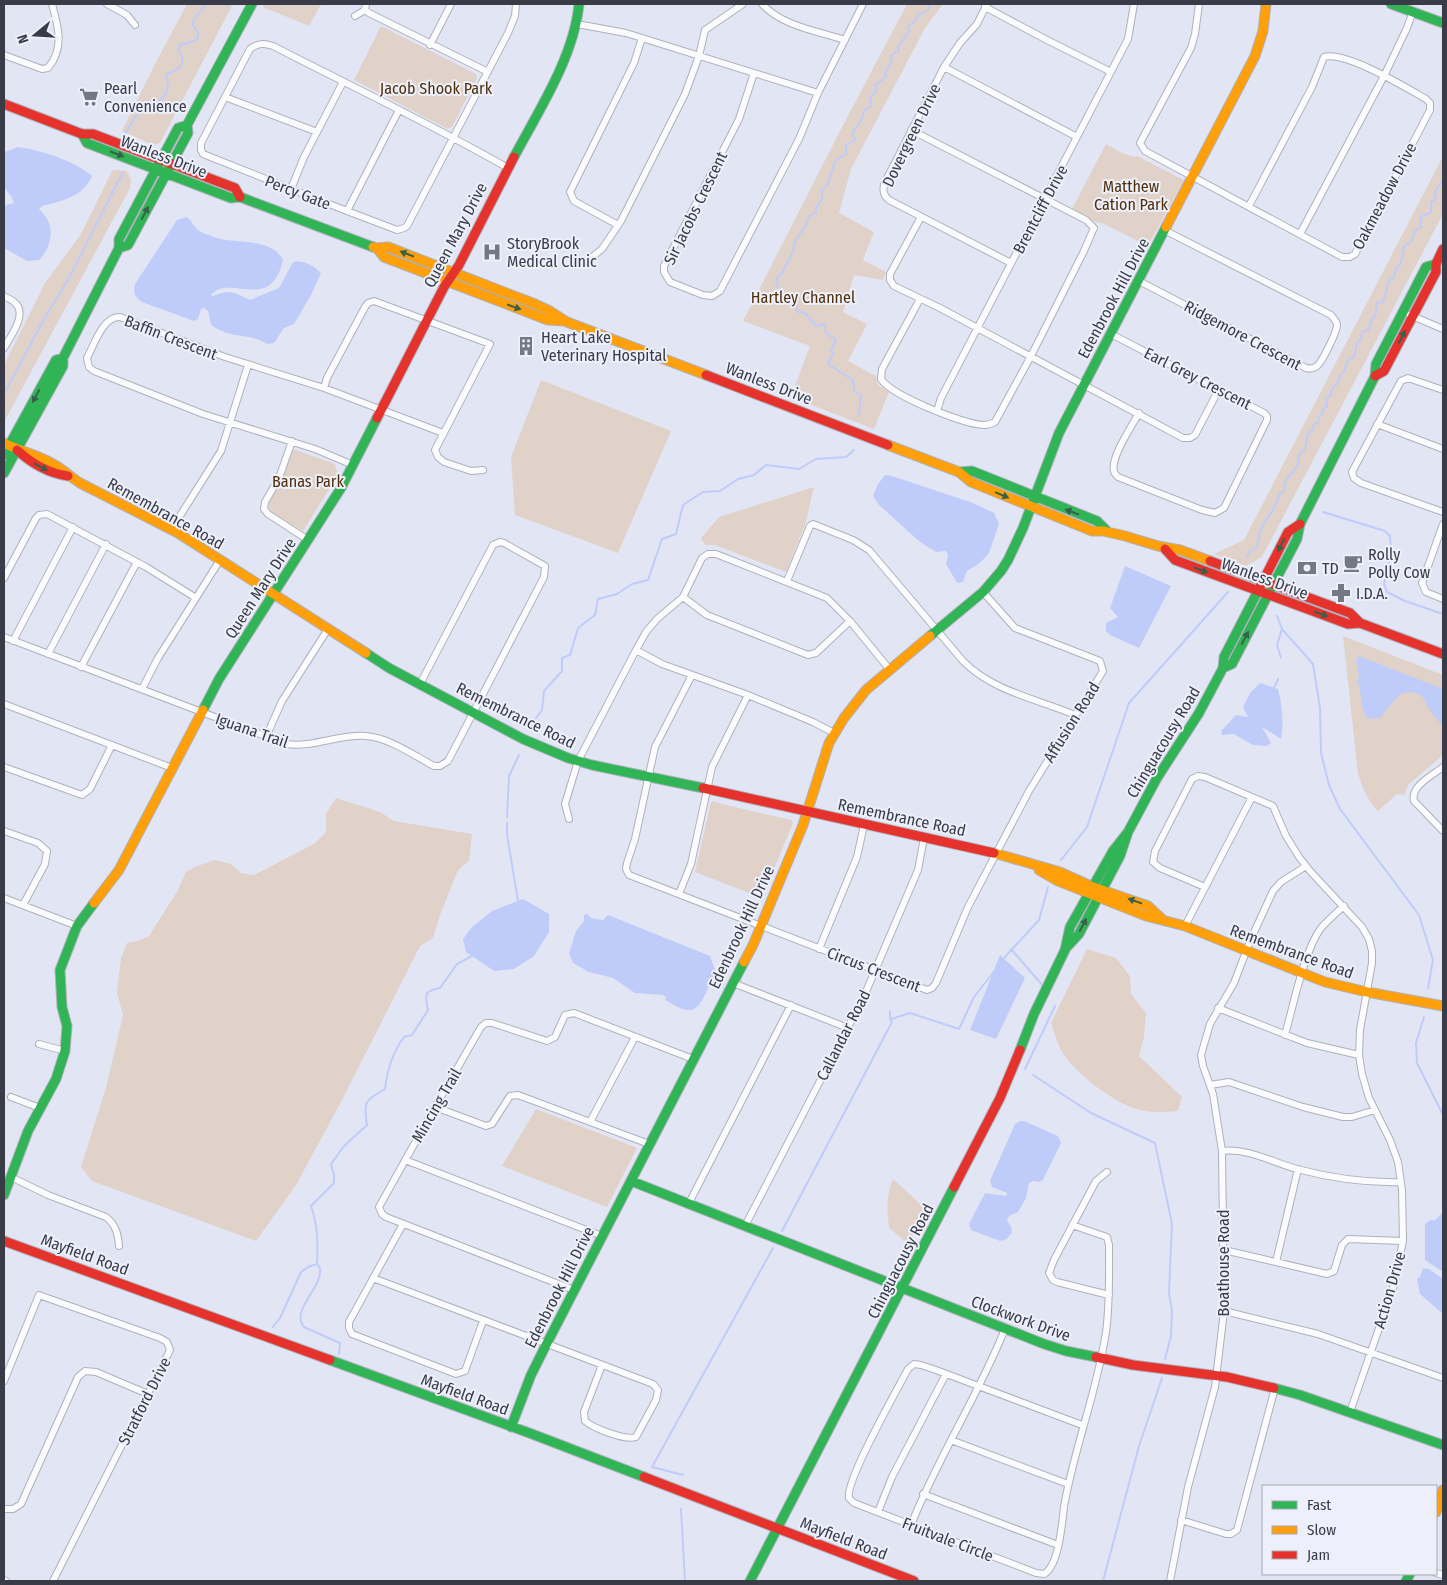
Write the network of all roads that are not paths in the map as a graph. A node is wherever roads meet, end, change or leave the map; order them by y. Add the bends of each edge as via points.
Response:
1 (52, 4) edge
2 (107, 4) edge
3 (252, 4) edge
4 (451, 4) edge
5 (516, 4) edge
6 (579, 4) edge
7 (743, 4) edge
8 (762, 4) edge
9 (863, 4) edge
10 (1134, 4) edge
11 (1199, 4) edge
12 (1266, 4) edge
13 (1391, 4) edge
14 (986, 6) edge
15 (365, 7) edge
16 (1413, 11) junction
17 (355, 16) dead end
18 (1443, 23) edge
19 (577, 24) junction
20 (135, 25) dead end
21 (642, 38) junction
22 (844, 40) junction
23 (430, 44) junction
24 (4, 55) edge
25 (699, 56) junction
26 (944, 67) junction
27 (488, 72) junction
28 (1111, 72) junction
29 (754, 73) junction
30 (1384, 76) junction
31 (343, 82) junction
32 (818, 93) junction
33 (225, 97) junction
34 (4, 104) edge
35 (399, 110) junction
36 (187, 125) junction
37 (911, 130) junction
38 (317, 132) junction
39 (82, 134) junction
40 (1077, 137) junction
41 (453, 139) junction
42 (162, 160) junction
43 (172, 164) junction
44 (508, 168) junction
45 (156, 169) junction
46 (167, 173) junction
47 (1193, 176) junction
48 (291, 189) junction
49 (240, 197) junction
50 (1044, 200) junction
51 (1249, 206) junction
52 (347, 211) junction
53 (921, 217) junction
54 (618, 225) junction
55 (1166, 231) junction
56 (1300, 234) junction
57 (119, 248) junction
58 (377, 248) junction
59 (1443, 249) edge
60 (586, 262) dead end
61 (1011, 263) junction
62 (1436, 264) junction
63 (454, 272) junction
64 (448, 281) junction
65 (1139, 281) junction
66 (4, 296) edge
67 (920, 299) junction
68 (1403, 311) junction
69 (1413, 316) junction
70 (427, 319) junction
71 (567, 322) junction
72 (978, 328) junction
73 (1443, 329) edge
74 (1111, 334) junction
75 (4, 348) edge
76 (1031, 356) junction
77 (248, 364) junction
78 (1375, 376) junction
79 (1085, 384) junction
80 (324, 388) junction
81 (1219, 389) junction
82 (1443, 390) edge
83 (382, 410) junction
84 (937, 411) junction
85 (1138, 413) junction
86 (230, 422) junction
87 (1377, 424) junction
88 (443, 432) junction
89 (292, 441) junction
90 (10, 446) edge
91 (1443, 448) edge
92 (4, 455) edge
93 (353, 465) junction
94 (484, 470) dead end
95 (960, 472) junction
96 (4, 474) edge
97 (1034, 497) junction
98 (1031, 507) junction
99 (1443, 512) edge
100 (1300, 524) junction
101 (1443, 524) edge
102 (73, 527) junction
103 (171, 530) junction
104 (1106, 530) junction
105 (308, 540) junction
106 (106, 544) junction
107 (1165, 549) junction
108 (220, 560) junction
109 (136, 562) junction
110 (4, 578) edge
111 (787, 581) junction
112 (1262, 582) junction
113 (1273, 585) junction
114 (1258, 591) junction
115 (983, 592) junction
116 (273, 594) junction
117 (1268, 595) junction
118 (683, 597) junction
119 (196, 598) junction
120 (1443, 599) edge
121 (850, 621) junction
122 (1360, 624) junction
123 (328, 629) junction
124 (937, 630) junction
125 (4, 637) edge
126 (13, 641) junction
127 (636, 650) junction
128 (48, 654) junction
129 (1443, 654) edge
130 (81, 667) junction
131 (1223, 668) junction
132 (890, 670) junction
133 (692, 675) junction
134 (420, 684) junction
135 (142, 689) junction
136 (748, 695) junction
137 (4, 704) edge
138 (201, 712) junction
139 (473, 712) junction
140 (1075, 715) junction
141 (834, 734) junction
142 (266, 737) junction
143 (112, 745) junction
144 (578, 761) junction
145 (1443, 766) edge
146 (4, 767) edge
147 (172, 768) junction
148 (648, 776) junction
149 (706, 789) junction
150 (1252, 797) junction
151 (806, 811) junction
152 (569, 819) dead end
153 (864, 825) junction
154 (4, 831) edge
155 (1443, 831) edge
156 (924, 838) junction
157 (996, 853) junction
158 (1306, 866) junction
159 (1205, 887) junction
160 (1096, 892) junction
161 (679, 894) junction
162 (4, 898) edge
163 (23, 905) junction
164 (1344, 906) junction
165 (78, 926) junction
166 (1185, 926) junction
167 (761, 927) junction
168 (819, 948) junction
169 (1247, 951) junction
170 (875, 970) junction
171 (1302, 973) junction
172 (734, 983) junction
173 (1367, 992) junction
174 (791, 1005) junction
175 (1443, 1006) edge
176 (1218, 1008) junction
177 (848, 1028) junction
178 (1285, 1035) junction
179 (635, 1037) junction
180 (39, 1044) dead end
181 (65, 1051) junction
182 (1359, 1056) junction
183 (693, 1059) junction
184 (1210, 1085) junction
185 (11, 1097) dead end
186 (434, 1107) junction
187 (40, 1108) junction
188 (1375, 1110) junction
189 (590, 1122) junction
190 (649, 1144) junction
191 (1222, 1151) junction
192 (405, 1160) junction
193 (1298, 1170) junction
194 (1107, 1172) dead end
195 (10, 1177) junction
196 (630, 1181) junction
197 (1401, 1182) junction
198 (4, 1195) edge
199 (689, 1203) junction
200 (402, 1224) junction
201 (1072, 1225) junction
202 (745, 1226) junction
203 (602, 1236) junction
204 (4, 1240) edge
205 (1403, 1240) junction
206 (119, 1246) dead end
207 (1224, 1250) junction
208 (1276, 1262) junction
209 (373, 1278) junction
210 (902, 1288) junction
211 (574, 1290) junction
212 (1109, 1295) junction
213 (1224, 1311) junction
214 (484, 1321) junction
215 (1005, 1329) junction
216 (546, 1345) junction
217 (1370, 1352) junction
218 (1101, 1358) junction
219 (602, 1365) junction
220 (946, 1374) junction
221 (1216, 1376) junction
222 (1443, 1378) edge
223 (4, 1381) edge
224 (979, 1386) junction
225 (1275, 1388) junction
226 (148, 1394) junction
227 (1350, 1412) junction
228 (511, 1426) junction
229 (1082, 1426) junction
230 (951, 1440) junction
231 (1443, 1445) edge
232 (1068, 1484) junction
233 (1443, 1490) edge
234 (924, 1494) junction
235 (4, 1509) edge
236 (1439, 1511) edge
237 (878, 1512) junction
238 (1181, 1520) junction
239 (911, 1525) junction
240 (778, 1529) junction
241 (1058, 1545) junction
242 (53, 1581) edge
243 (750, 1581) edge
244 (914, 1581) edge
245 (1172, 1581) edge

1 - 24 street via 59,44 48,68 42,69
2 - 20 street via 127,15
3 - 36 main road
4 - 23 street
5 - 27 street via 512,25
6 - 19 main road, Queen Mary Drive
7 - 25 street via 708,27 703,34
8 - 22 street via 785,21
9 - 22 street
10 - 28 street, Brentcliff Drive via 1128,39
11 - 47 street, Oakmeadow Drive via 1190,48 1140,143 1145,151
12 - 47 main road, Edenbrook Hill Drive via 1263,31 1255,56
13 - 16 main road
14 - 26 street, Dovergreen Drive
14 - 28 street
15 - 17 street
15 - 23 street
16 - 18 main road
16 - 30 street
19 - 21 street
19 - 44 main road, Queen Mary Drive via 566,57
21 - 25 street
21 - 54 street via 634,63 570,192 574,201
22 - 32 street
23 - 27 street
25 - 29 street
25 - 54 street via 680,106
26 - 37 street, Dovergreen Drive
26 - 40 street
27 - 41 street
28 - 40 street, Brentcliff Drive
29 - 32 street
29 - 32 street, Sir Jacobs Crescent via 739,119 664,266 670,282 703,295 712,296 720,291 799,138
30 - 51 street, Oakmeadow Drive via 1344,58 1324,57 1312,87
30 - 56 street
30 - 56 street, Oakmeadow Drive via 1426,99 1430,110 1355,254 1342,257
31 - 33 street via 273,46 256,44 250,49
31 - 35 street
31 - 38 street
33 - 38 street
33 - 48 street, Percy Gate via 201,143 203,154
34 - 39 main road, Wanless Drive
35 - 41 street
35 - 52 street, Percy Gate
36 - 42 main road via 178,128
36 - 43 main road via 188,133
37 - 50 street
37 - 53 street, Dovergreen Drive via 883,191 889,200
38 - 48 street
39 - 42 main road, Wanless Drive via 93,134
39 -> 45 main road, Wanless Drive via 87,143
40 - 50 street, Brentcliff Drive
41 - 44 street
41 - 52 street via 404,228 397,230
42 - 43 main road, Wanless Drive
42 - 45 main road
43 - 46 main road
43 - 49 main road, Wanless Drive via 235,188
44 - 63 main road, Queen Mary Drive
45 - 46 main road, Wanless Drive
45 - 57 main road via 119,239
46 - 49 main road, Wanless Drive via 231,198
57 -> 46 main road via 128,245
47 - 51 street, Oakmeadow Drive
47 - 55 main road, Edenbrook Hill Drive
48 - 52 street, Percy Gate
49 - 58 main road, Wanless Drive
50 - 61 street, Brentcliff Drive
50 - 76 street via 1086,220 1094,228
51 - 56 street, Oakmeadow Drive
53 - 61 street, Dovergreen Drive
53 - 67 street via 890,274 894,286
54 - 60 street via 602,249
55 - 65 main road, Edenbrook Hill Drive
55 - 65 street, Ridgemore Crescent via 1331,315 1336,320 1336,332 1319,365 1306,368
57 - 90 main road via 63,358 56,360
63 -> 58 main road, Wanless Drive via 388,247
58 - 64 main road, Wanless Drive via 384,257
59 - 62 main road, Chinguacousy Road
61 - 72 street, Brentcliff Drive
62 - 68 main road, Chinguacousy Road via 1426,267
62 - 69 main road, Chinguacousy Road via 1436,272
63 - 64 main road, Queen Mary Drive
63 - 71 main road, Wanless Drive via 550,311
64 - 70 main road, Queen Mary Drive
64 -> 71 main road, Wanless Drive via 548,320
65 - 74 main road, Edenbrook Hill Drive
66 - 75 street via 14,302 20,312
67 - 72 street
67 - 84 street via 882,369 881,379 891,389
68 - 69 street
68 - 78 main road, Chinguacousy Road via 1376,364
69 - 73 street
78 -> 69 main road, Chinguacousy Road via 1384,371
70 - 80 street via 379,301 368,303
70 - 83 main road, Queen Mary Drive
70 - 88 street via 490,344
71 - 95 main road, Wanless Drive
72 - 76 street
72 - 84 street, Brentcliff Drive
74 - 79 main road, Edenbrook Hill Drive
74 - 81 street, Earl Grey Crescent
76 - 79 street
76 - 84 street via 995,422 990,425 975,424
77 - 80 street, Baffin Crescent
77 - 86 street
77 - 86 street, Baffin Crescent via 116,316 106,323 87,358 89,367 94,371
78 - 100 main road, Chinguacousy Road
79 - 85 street
79 - 97 main road, Edenbrook Hill Drive via 1059,433
80 - 83 street, Baffin Crescent
81 - 85 street via 1199,429 1190,438 1183,438
81 - 85 street, Earl Grey Crescent via 1264,413 1267,420 1224,508 1216,514 1118,477 1114,472 1117,455
82 - 87 street via 1405,378
83 - 88 street, Baffin Crescent
83 - 93 main road, Queen Mary Drive
86 - 89 street, Baffin Crescent
86 - 103 street via 221,451
87 - 91 street
87 - 99 street via 1353,469 1354,478
88 - 94 street via 435,450 438,457 471,471
89 - 93 street, Baffin Crescent
89 - 105 street via 264,509
90 - 92 main road
90 - 96 main road
90 - 103 main road, Remembrance Road via 42,468 56,475 68,476
93 - 105 main road, Queen Mary Drive
95 - 97 main road, Wanless Drive via 972,471
95 -> 98 main road, Wanless Drive via 971,482
97 - 98 main road, Edenbrook Hill Drive
104 -> 97 main road, Wanless Drive via 1097,522
98 - 104 main road, Wanless Drive via 1092,531
98 - 115 main road, Edenbrook Hill Drive via 1008,560
100 -> 112 main road, Chinguacousy Road via 1288,532
100 - 113 main road, Chinguacousy Road via 1297,538
101 - 120 street via 1422,583 1426,592
102 - 106 street
102 - 110 street via 47,514 39,515
102 - 126 street
103 - 108 main road, Remembrance Road
104 - 107 main road, Wanless Drive
105 - 116 main road, Queen Mary Drive
106 - 109 street
106 - 128 street
107 - 112 main road, Wanless Drive via 1180,550
107 -> 114 main road, Wanless Drive via 1175,560
108 - 116 main road, Remembrance Road
108 - 119 street
109 - 119 street
109 - 130 street
111 - 118 street via 711,553 702,558
111 - 121 street via 827,598
111 - 124 street via 807,530 813,524 869,550
112 - 113 main road, Wanless Drive
112 - 114 main road, Chinguacousy Road
113 - 117 main road, Chinguacousy Road
113 - 122 main road, Wanless Drive via 1350,613
114 - 117 main road, Wanless Drive
114 - 131 main road, Chinguacousy Road via 1224,657
115 - 124 main road, Edenbrook Hill Drive
115 - 140 street, Affusion Road via 1015,628 1100,661 1102,674
116 - 123 main road, Remembrance Road
116 - 138 main road, Queen Mary Drive
117 -> 122 main road, Wanless Drive via 1348,624
131 -> 117 main road, Chinguacousy Road via 1232,664
118 - 121 street via 707,616 808,655 816,653
118 - 127 street via 657,619
119 - 135 street
121 - 132 street
122 - 129 main road, Wanless Drive
123 - 134 main road, Remembrance Road
123 - 142 street via 282,701
124 - 132 main road, Edenbrook Hill Drive
124 - 140 street via 983,678
125 - 126 street, Iguana Trail
126 - 128 street, Iguana Trail
127 - 133 street
127 - 144 street
128 - 130 street, Iguana Trail
130 - 135 street, Iguana Trail
131 - 160 main road, Chinguacousy Road via 1128,832 1113,851
132 - 141 main road, Edenbrook Hill Drive via 861,696
133 - 136 street
133 - 148 street via 657,742
134 - 139 main road, Remembrance Road
134 - 139 street via 493,545 500,542 526,555 544,566 544,577
135 - 138 street, Iguana Trail
136 - 141 street
136 - 149 street via 714,760
137 - 143 street
138 - 142 street, Iguana Trail
138 - 147 main road, Queen Mary Drive
139 - 142 street, Iguana Trail via 448,761 440,766 372,737 297,745
139 - 144 main road, Remembrance Road via 523,739
140 - 157 street, Affusion Road
141 - 151 main road, Edenbrook Hill Drive
143 - 146 street via 90,789 82,796
143 - 147 street
144 - 148 main road, Remembrance Road
144 - 152 street via 565,804
145 - 155 street via 1415,789 1413,795 1414,801
147 - 165 main road, Queen Mary Drive via 119,870
148 - 149 main road, Remembrance Road
148 - 161 street, Circus Crescent via 626,869 632,877
149 - 151 main road, Remembrance Road
149 - 161 street via 691,864
150 - 158 street, Action Drive via 1273,806 1286,836
150 - 159 street
150 - 159 street, Action Drive via 1205,777 1195,777 1155,851 1155,865
151 - 153 main road, Remembrance Road
151 - 167 main road, Edenbrook Hill Drive
153 - 156 main road, Remembrance Road
153 - 168 street via 857,857
154 - 163 street via 38,843 47,851 45,864
156 - 157 main road, Remembrance Road
156 - 170 street, Callandar Road via 918,870
157 - 160 main road, Remembrance Road via 1060,872
157 - 170 street, Circus Crescent via 932,988 924,989
158 - 164 street, Action Drive
158 - 169 street, Boathouse Road via 1273,891
159 - 166 street
160 - 166 main road, Remembrance Road via 1148,906 1163,920
160 - 210 main road, Chinguacousy Road via 1070,927 1065,950 1034,1014 1000,1098
161 - 167 street, Circus Crescent
162 - 163 street
163 - 165 street
164 - 171 street via 1318,933
164 - 173 street, Action Drive via 1369,939 1372,956
165 - 181 main road, Queen Mary Drive via 60,970 66,1026
166 - 169 main road, Remembrance Road
167 - 168 street, Circus Crescent
167 - 172 main road, Edenbrook Hill Drive
168 - 170 street, Circus Crescent
169 - 171 main road, Remembrance Road
169 - 176 street, Boathouse Road via 1234,983
170 - 177 street, Callandar Road
171 - 173 main road, Remembrance Road via 1344,988
171 - 178 street
172 - 174 street
172 - 183 main road, Edenbrook Hill Drive
173 - 175 main road, Remembrance Road
173 - 182 street, Action Drive
174 - 177 street
174 - 199 street
176 - 178 street
176 - 184 street, Boathouse Road via 1201,1055
177 - 202 street, Callandar Road
178 - 182 street
179 - 183 street, Mincing Trail
179 - 186 street, Mincing Trail via 570,1013 562,1018 555,1037 547,1041 486,1023
179 - 189 street
180 - 181 street
181 - 187 main road, Queen Mary Drive via 56,1079
182 - 188 street, Action Drive
183 - 190 main road, Edenbrook Hill Drive
184 - 188 street via 1229,1082 1343,1117
184 - 191 street, Boathouse Road
185 - 187 street
186 - 189 street via 486,1126 515,1094
186 - 192 street, Mincing Trail
187 - 195 main road, Queen Mary Drive
188 - 197 street, Action Drive via 1394,1150
189 - 190 street
190 - 196 main road, Edenbrook Hill Drive
191 - 193 street via 1239,1150
191 - 207 street, Boathouse Road
192 - 200 street, Mincing Trail via 379,1207 382,1214
192 - 203 street
193 - 197 street via 1354,1180
193 - 208 street
194 - 201 street via 1096,1181
195 - 198 main road, Queen Mary Drive
195 - 206 street via 106,1217 117,1231
196 - 199 main road, Clockwork Drive
196 - 203 main road, Edenbrook Hill Drive
197 - 205 street, Action Drive
199 - 202 main road, Clockwork Drive
200 - 209 street
200 - 211 street, Mincing Trail
201 - 212 street, Fruitvale Circle via 1106,1237 1109,1245
201 - 212 street via 1050,1270 1051,1277 1065,1285
202 - 210 main road, Clockwork Drive
203 - 211 main road, Edenbrook Hill Drive
204 - 228 main road, Mayfield Road
205 - 208 street via 1348,1239 1342,1245 1337,1267 1331,1273
205 - 217 street, Action Drive via 1394,1285
207 - 208 street
207 - 213 street, Boathouse Road
209 - 214 street
209 - 214 street via 350,1322 350,1331 435,1367 456,1374 465,1370
210 - 215 main road, Clockwork Drive
210 - 240 main road, Chinguacousy Road
211 - 216 main road, Edenbrook Hill Drive
212 - 218 street, Fruitvale Circle
213 - 217 street via 1309,1332
213 - 221 street, Boathouse Road
214 - 216 street
215 - 218 main road, Clockwork Drive via 1056,1348
215 - 224 street
216 - 219 street
216 - 228 main road, Edenbrook Hill Drive
217 - 222 street
217 - 227 street, Action Drive
218 - 221 main road, Clockwork Drive
218 - 229 street, Fruitvale Circle
219 - 219 street via 653,1384 658,1390 636,1437 622,1437 585,1421 584,1412
220 - 224 street, Fruitvale Circle
220 - 237 street via 892,1477
220 - 237 street, Fruitvale Circle via 921,1365 911,1366 861,1460 848,1489 849,1498
221 - 225 main road, Clockwork Drive
221 - 238 street, Boathouse Road
223 - 226 street, Stratford Drive via 39,1295 167,1342 170,1350
224 - 229 street, Fruitvale Circle
224 - 230 street
225 - 227 main road, Clockwork Drive
225 - 238 street via 1238,1530 1226,1534
226 - 235 street via 96,1372 85,1371 78,1377 20,1504 13,1509
226 - 242 street, Stratford Drive
227 - 231 main road, Clockwork Drive
228 - 240 main road, Mayfield Road
229 - 232 street, Fruitvale Circle
230 - 232 street
230 - 234 street
232 - 241 street, Fruitvale Circle
233 - 236 main road
234 - 239 street
234 - 241 street
237 - 239 street, Fruitvale Circle
238 - 245 street, Boathouse Road
239 - 241 street, Fruitvale Circle via 1040,1574 1050,1569
240 - 243 main road, Chinguacousy Road
240 - 244 main road, Mayfield Road

